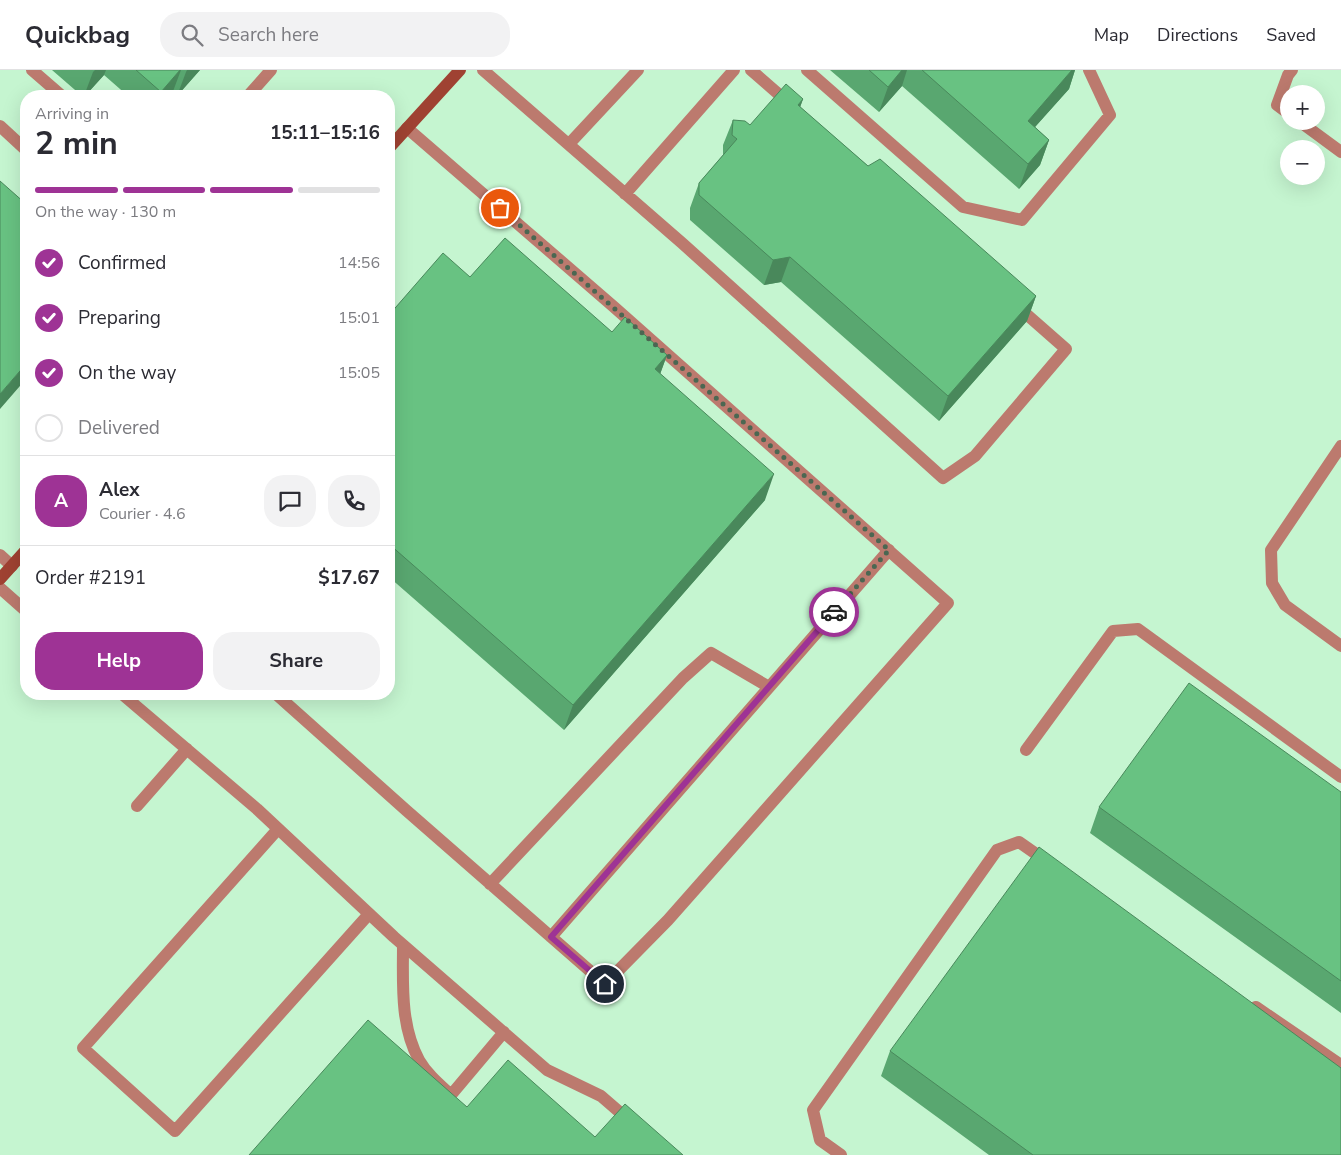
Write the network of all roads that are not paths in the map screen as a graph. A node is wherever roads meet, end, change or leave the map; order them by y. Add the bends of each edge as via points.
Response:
1 (32, 70) edge
2 (271, 70) edge
3 (460, 70) edge
4 (483, 70) edge
5 (638, 70) edge
6 (734, 70) edge
7 (751, 70) edge
8 (808, 70) edge
9 (1089, 70) edge
10 (1292, 70) edge
11 (1284, 85) edge
12 (55, 90) edge
13 (253, 90) edge
14 (802, 115) edge
15 (0, 126) edge
16 (407, 128) junction
17 (1311, 130) edge
18 (395, 141) edge
19 (20, 144) edge
20 (568, 144) junction
21 (1341, 152) edge
22 (625, 194) junction
23 (1007, 297) edge
24 (1341, 446) edge
25 (889, 550) junction
26 (0, 555) edge
27 (20, 557) edge
28 (12, 566) junction
29 (0, 579) edge
30 (0, 588) edge
31 (20, 606) edge
32 (1341, 646) edge
33 (769, 687) junction
34 (129, 700) edge
35 (283, 700) edge
36 (187, 750) junction
37 (1026, 750) dead end
38 (1341, 777) edge
39 (137, 806) dead end
40 (278, 829) junction
41 (1059, 870) edge
42 (490, 884) junction
43 (369, 914) junction
44 (551, 937) junction
45 (403, 945) junction
46 (1244, 998) edge
47 (504, 1032) junction
48 (1341, 1065) edge
49 (451, 1095) junction
50 (462, 1104) edge
51 (642, 1131) edge
52 (841, 1155) edge

1 - 12 lane
2 - 13 lane
3 - 16 street
4 - 20 lane
5 - 20 lane
6 - 22 lane
7 - 14 lane
8 - 9 lane via 963,206 1022,220 1110,115
10 - 11 lane
15 - 19 lane
16 - 18 street
16 - 25 lane
17 - 21 lane
20 - 22 lane
22 - 23 lane via 943,478 975,456 1066,349
24 - 32 lane via 1271,550 1272,584 1285,605
25 - 33 lane
25 - 44 lane via 948,603 668,920 605,984
26 - 28 lane
27 - 28 street
28 - 29 street
30 - 31 lane
33 - 42 lane via 711,653 683,678
33 - 44 lane
34 - 36 lane
35 - 42 lane
36 - 39 lane
36 - 40 lane
37 - 38 lane via 1114,630 1138,629
40 - 43 lane
40 - 43 lane via 83,1048 175,1131
41 - 52 lane via 1019,842 997,850 813,1110 820,1140
42 - 44 lane
43 - 45 lane
45 - 47 lane
45 - 49 lane via 404,1008 412,1042 419,1061
46 - 48 lane
47 - 49 lane
47 - 51 lane via 547,1070 601,1096
49 - 50 lane

